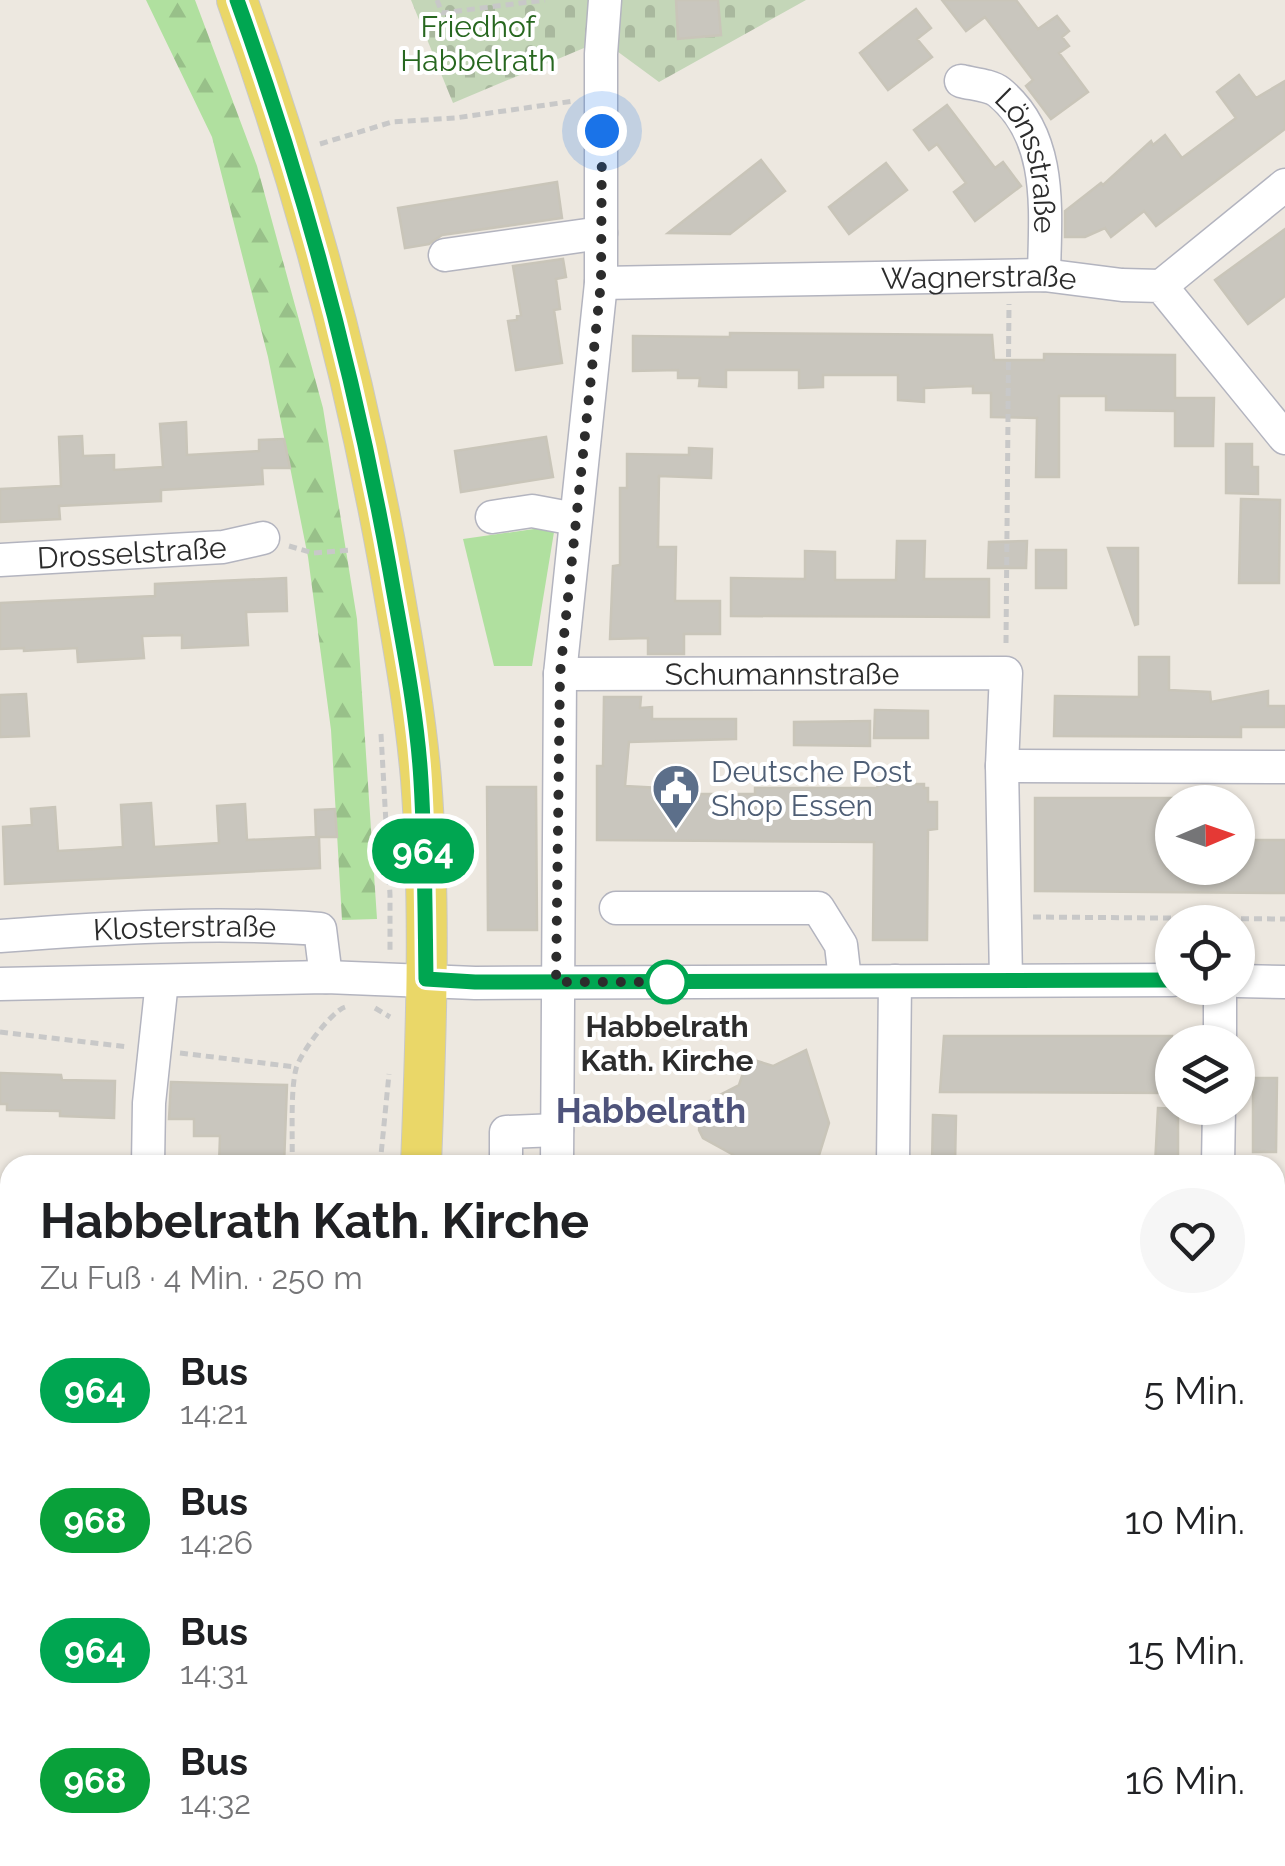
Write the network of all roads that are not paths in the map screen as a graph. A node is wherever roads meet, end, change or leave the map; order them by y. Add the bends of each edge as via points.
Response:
1 (237, 0) edge
2 (606, 0) edge
3 (961, 81) dead end
4 (1285, 186) edge
5 (601, 233) junction
6 (446, 256) dead end
7 (1044, 275) junction
8 (601, 282) junction
9 (1161, 286) junction
10 (1285, 438) edge
11 (492, 517) dead end
12 (575, 520) junction
13 (263, 538) road end
14 (0, 560) edge
15 (560, 674) junction
16 (1002, 766) junction
17 (1285, 768) edge
18 (616, 908) dead end
19 (0, 936) edge
20 (326, 977) junction
21 (408, 978) junction
22 (845, 980) junction
23 (1006, 980) junction
24 (1155, 980) edge
25 (162, 981) junction
26 (1255, 981) edge
27 (556, 982) junction
28 (895, 982) junction
29 (1285, 982) edge
30 (0, 984) edge
31 (1219, 1125) edge
32 (557, 1130) junction
33 (148, 1155) edge
34 (419, 1155) edge
35 (506, 1155) edge
36 (557, 1155) edge
37 (893, 1155) edge
38 (1218, 1155) edge

1 - 21 main road via 290,152 334,309 402,640 421,778
2 - 5 street
3 - 7 street, Lönsstraße via 997,89 1028,128 1042,164
4 - 9 street
5 - 6 street
5 - 8 street
7 - 8 street, Wagnerstraße
7 - 9 street, Wagnerstraße
8 - 12 street
9 - 10 street
11 - 12 street via 532,512
12 - 15 street
13 - 14 street, Drosselstraße
15 - 16 street, Schumannstraße via 1006,673
15 - 27 street
16 - 17 street
16 - 23 street
18 - 22 street via 818,908 841,944
19 - 20 street, Klosterstraße via 186,925 320,929
20 - 21 street, Klosterstraße
20 - 25 street, Klosterstraße
21 - 27 street, Klosterstraße
21 - 34 main road
22 - 27 street, Klosterstraße
22 - 28 street, Klosterstraße
23 - 24 street, Klosterstraße
23 - 28 street, Klosterstraße
25 - 30 street, Klosterstraße
25 - 33 street
26 - 29 street
27 - 32 street
28 - 37 street
31 - 38 street
32 - 35 street via 506,1132
32 - 36 street

